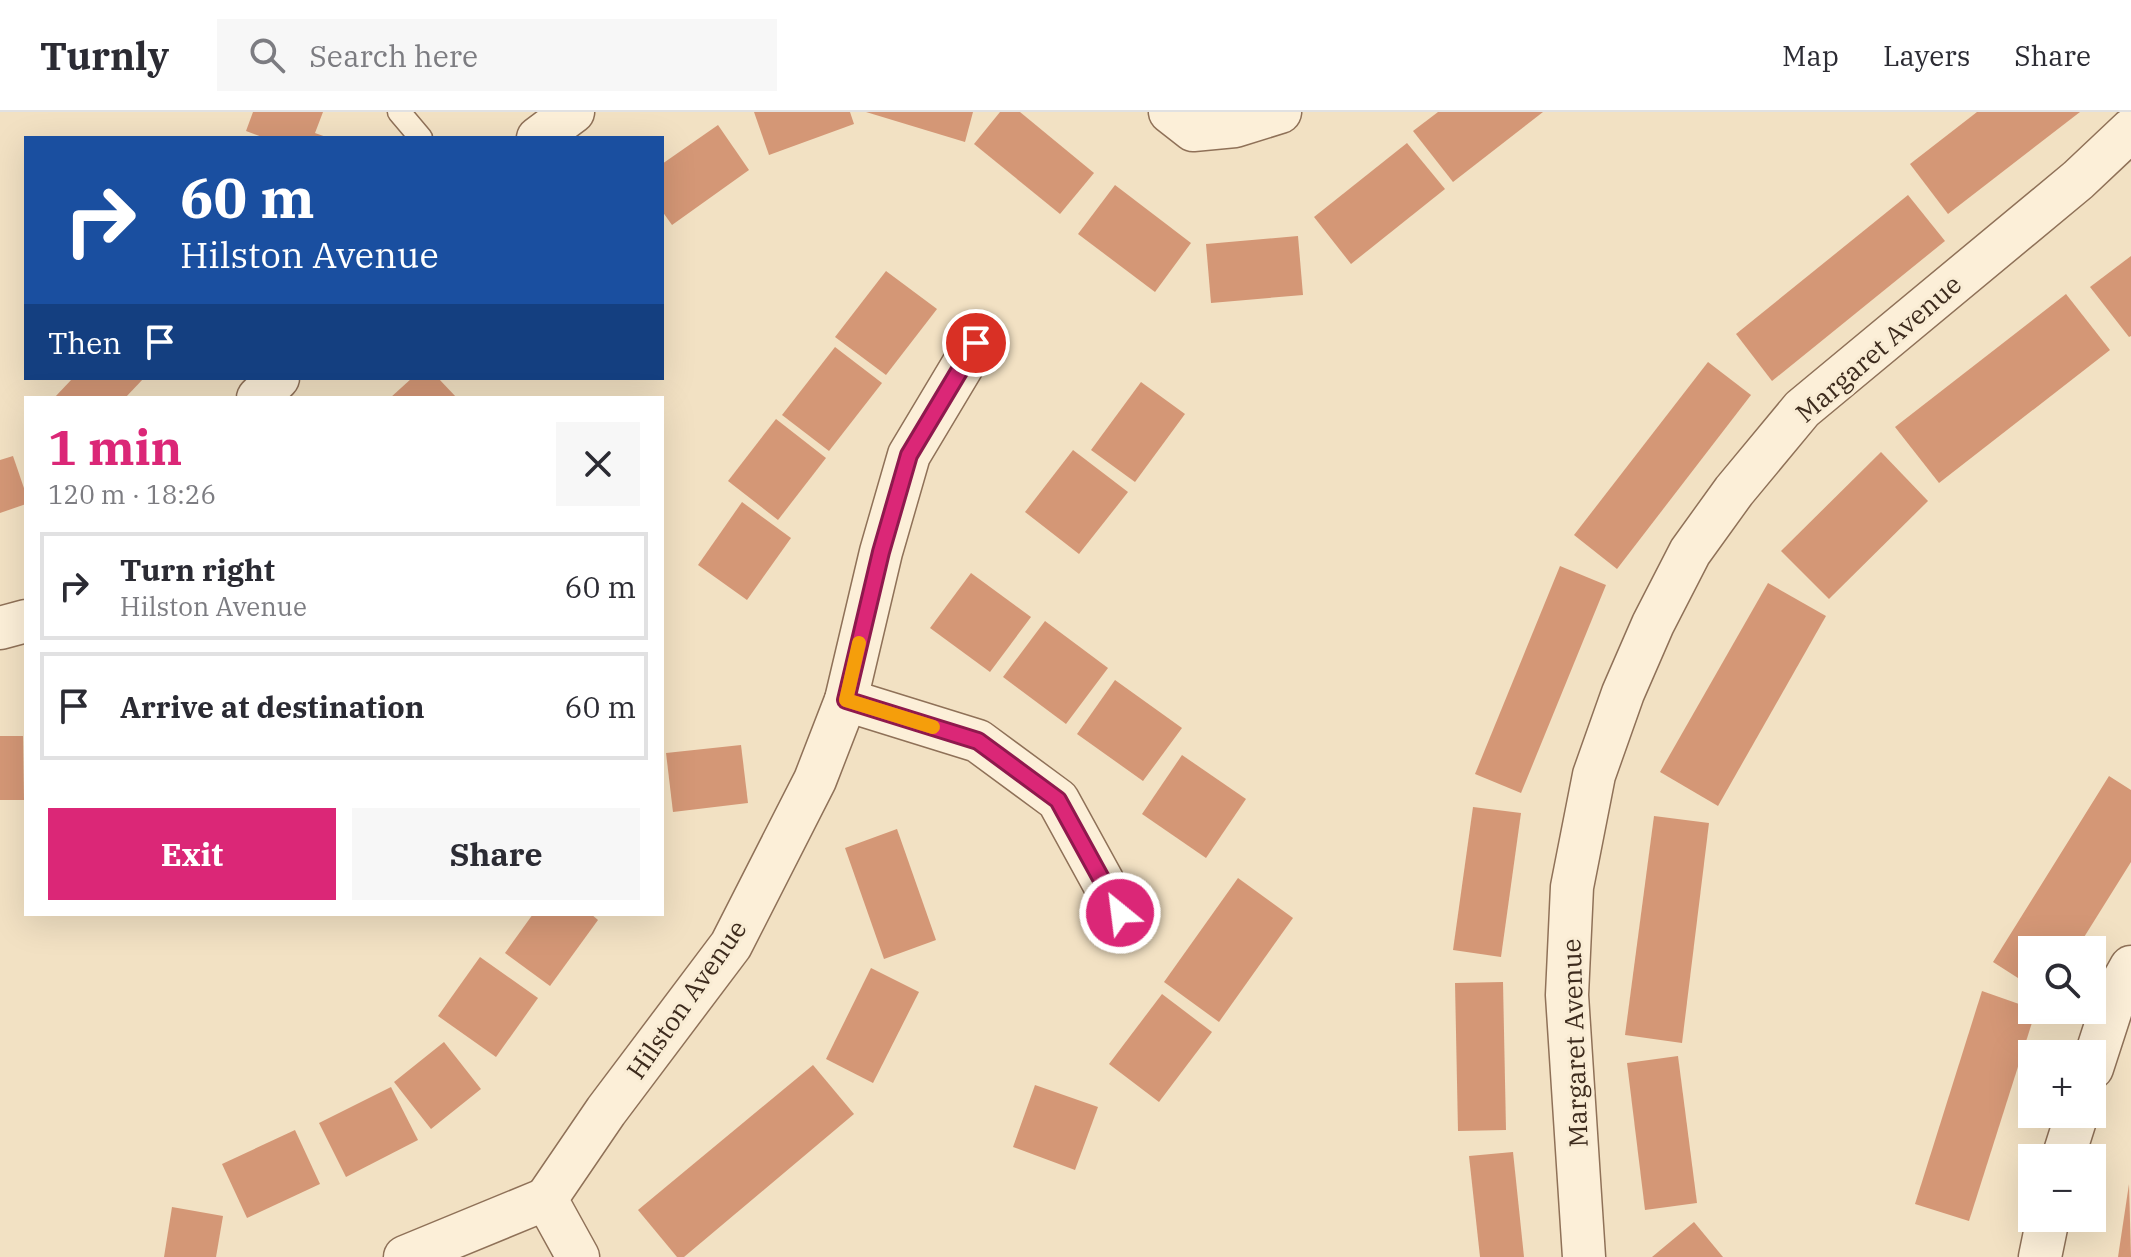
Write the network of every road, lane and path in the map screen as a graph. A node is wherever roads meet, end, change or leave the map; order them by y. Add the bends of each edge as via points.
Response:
1 (399, 112) edge
2 (573, 112) edge
3 (1170, 112) edge
4 (1280, 112) edge
5 (2131, 130) edge
6 (419, 136) edge
7 (541, 136) edge
8 (976, 343) dead end
9 (276, 380) edge
10 (260, 396) edge
11 (24, 622) edge
12 (0, 628) edge
13 (846, 700) junction
14 (1120, 913) dead end
15 (2131, 967) edge
16 (2101, 1040) edge
17 (546, 1199) junction
18 (2045, 1232) edge
19 (405, 1257) edge
20 (578, 1257) edge
21 (1584, 1257) edge
22 (2040, 1257) edge

1 - 6 lane
2 - 7 street
3 - 4 street via 1193,130 1235,126
5 - 21 street, Margaret Avenue via 1802,409 1690,552 1653,624 1594,775 1572,887 1567,995
8 - 13 street, Hilston Avenue via 909,455
9 - 10 street
11 - 12 street
13 - 14 street via 978,741 1058,800
13 - 17 street, Hilston Avenue via 815,780 731,945
15 - 16 street
17 - 19 street
17 - 20 street
18 - 22 street

